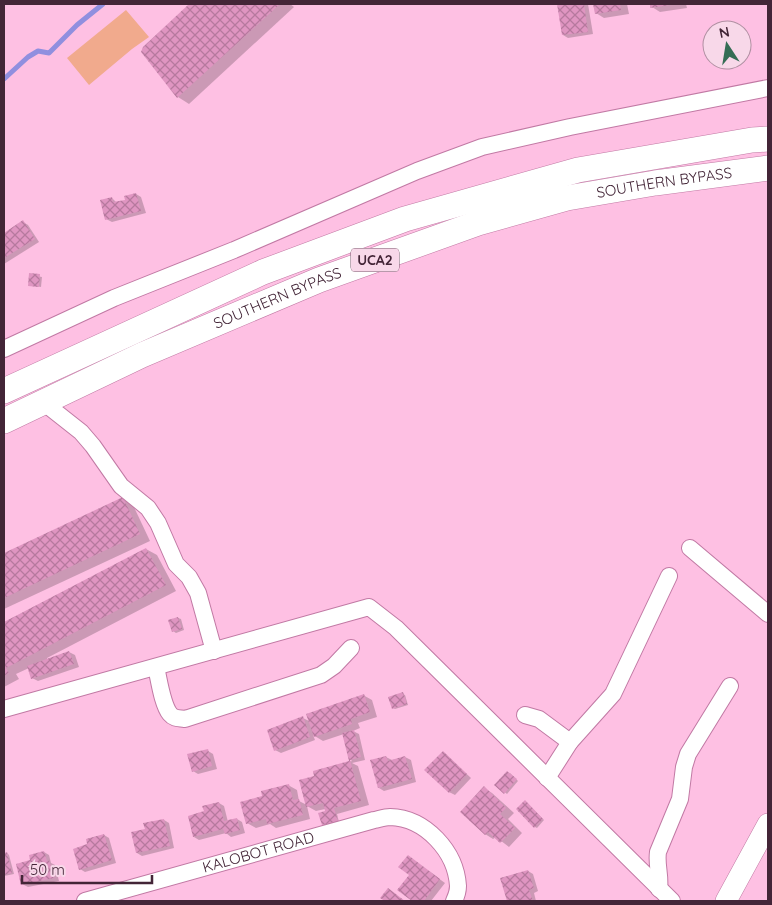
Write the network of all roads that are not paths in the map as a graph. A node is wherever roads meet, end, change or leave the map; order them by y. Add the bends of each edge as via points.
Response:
1 (768, 88) edge
2 (768, 139) edge
3 (768, 168) edge
4 (4, 349) edge
5 (4, 391) edge
6 (43, 402) junction
7 (4, 421) edge
8 (690, 548) dead end
9 (670, 576) dead end
10 (768, 614) edge
11 (351, 648) dead end
12 (214, 650) junction
13 (156, 667) junction
14 (730, 686) dead end
15 (4, 709) edge
16 (525, 715) dead end
17 (570, 742) junction
18 (547, 778) junction
19 (768, 825) edge
20 (659, 889) junction
21 (85, 901) edge
22 (454, 901) edge
23 (672, 901) edge
24 (726, 901) edge

1 - 4 street via 482,146 114,298
2 - 5 highway, SOUTHERN BYPASS / UCA2 via 578,170 406,218 263,272
3 - 6 highway, SOUTHERN BYPASS / UCA2 via 567,198 478,223 319,280 142,355
6 - 7 highway, SOUTHERN BYPASS / UCA2
6 - 12 street via 81,432 122,486 148,508 176,564 198,593
8 - 10 street
9 - 17 street via 613,694
11 - 13 street via 321,675 185,719 170,714
12 - 13 street
12 - 18 street via 369,607 396,628
13 - 15 street
14 - 20 street via 688,754 677,809 658,852
16 - 17 street via 539,720
17 - 18 street
18 - 20 street
19 - 24 main road
20 - 23 street
21 - 22 street, KALOBOT ROAD via 390,817 417,825 436,838 452,860 458,888

